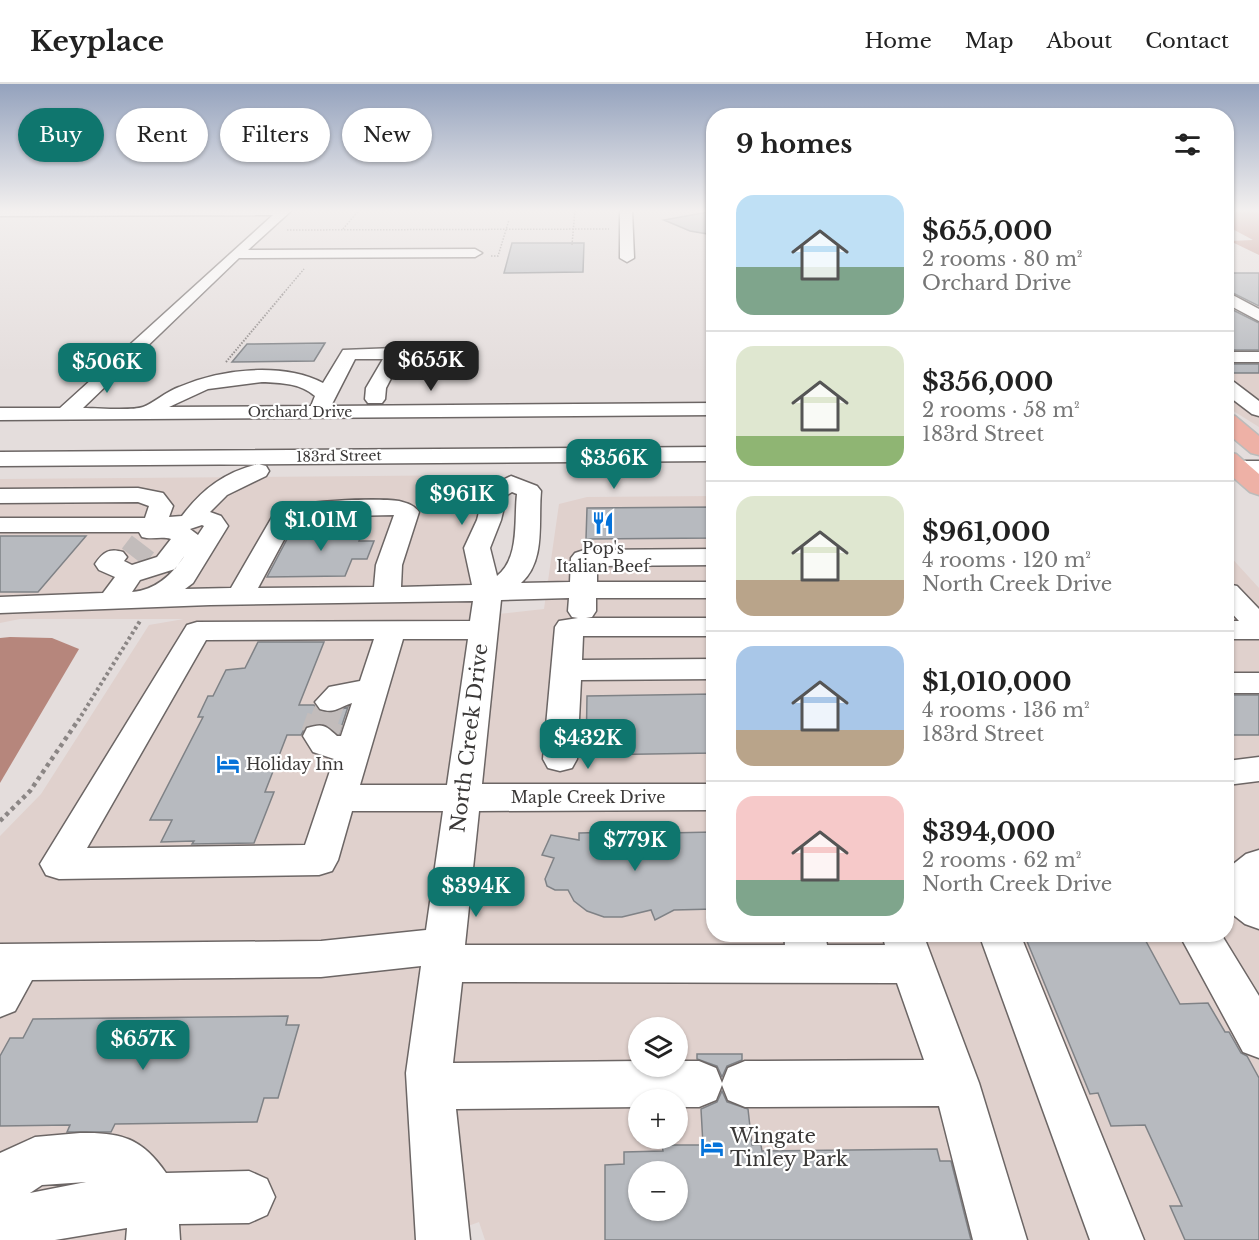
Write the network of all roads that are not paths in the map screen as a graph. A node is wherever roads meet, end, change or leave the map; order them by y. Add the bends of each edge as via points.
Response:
1 (226, 264) edge
2 (1234, 291) edge
3 (1248, 291) dead end
4 (1234, 301) edge
5 (1259, 316) edge
6 (1234, 357) edge
7 (1259, 357) edge
8 (1259, 384) edge
9 (1234, 385) edge
10 (1234, 390) edge
11 (322, 404) junction
12 (369, 405) junction
13 (706, 409) edge
14 (1259, 410) edge
15 (149, 413) junction
16 (0, 414) edge
17 (65, 414) junction
18 (1234, 427) edge
19 (1259, 449) edge
20 (706, 455) edge
21 (0, 459) edge
22 (1234, 467) edge
23 (514, 469) junction
24 (706, 470) edge
25 (258, 471) junction
26 (194, 472) junction
27 (0, 474) edge
28 (1259, 487) edge
29 (0, 496) edge
30 (209, 496) junction
31 (1259, 502) edge
32 (194, 517) junction
33 (0, 525) edge
34 (145, 547) junction
35 (706, 557) edge
36 (582, 591) junction
37 (706, 591) edge
38 (390, 595) junction
39 (240, 596) junction
40 (1234, 600) edge
41 (111, 601) junction
42 (0, 605) edge
43 (146, 610) junction
44 (485, 612) junction
45 (583, 626) junction
46 (706, 627) edge
47 (1259, 628) edge
48 (391, 630) junction
49 (1234, 630) edge
50 (706, 669) edge
51 (566, 670) junction
52 (1234, 683) edge
53 (1259, 683) edge
54 (372, 690) junction
55 (332, 702) dead end
56 (319, 736) dead end
57 (354, 748) junction
58 (560, 759) dead end
59 (1259, 769) edge
60 (1234, 772) edge
61 (462, 797) junction
62 (706, 797) edge
63 (339, 798) junction
64 (1002, 942) edge
65 (1204, 942) edge
66 (806, 949) edge
67 (907, 950) edge
68 (443, 954) junction
69 (10, 961) edge
70 (0, 997) edge
71 (1259, 1037) edge
72 (956, 1083) junction
73 (699, 1084) dead end
74 (745, 1084) dead end
75 (430, 1086) junction
76 (0, 1186) edge
77 (249, 1197) dead end
78 (153, 1220) edge
79 (0, 1226) edge
80 (443, 1240) edge
81 (1000, 1240) edge
82 (1118, 1240) edge

1 - 17 street
2 - 3 street
4 - 5 street
6 - 7 street
8 - 9 street
10 - 14 street
11 - 12 street, Orchard Drive
11 - 12 street via 349,354 395,353
11 - 15 street, Orchard Drive
11 - 15 street via 321,389 306,382 289,378 236,379 192,388 160,403
12 - 13 street, Orchard Drive via 451,411
15 - 17 street, Orchard Drive
16 - 17 street, Orchard Drive
18 - 19 main road
19 - 22 street
20 - 23 street, 183rd Street
21 - 23 street, 183rd Street
22 - 28 main road
22 - 31 main road
23 - 24 street, 183rd Street
23 - 25 street, 183rd Street
23 - 44 street, North Creek Drive via 496,492 477,548
23 - 44 street via 529,491 528,536 520,570
25 - 26 street, 183rd Street
25 - 30 street
26 - 27 street, 183rd Street
26 - 30 street via 209,485
29 - 34 street via 155,498 161,506
30 - 32 street
32 - 34 street
32 - 43 street via 208,518 216,526 184,577
33 - 34 street
34 - 41 street
35 - 36 street via 584,558
36 - 37 street
36 - 44 street
36 - 45 street
38 - 39 street
38 - 39 street via 386,588 388,572 406,512 397,508 290,512
38 - 44 street
39 - 43 street
40 - 47 street
41 - 42 street
41 - 43 street
44 - 48 street
44 - 61 street, North Creek Drive
45 - 46 street
45 - 51 street via 569,627
47 - 49 street
48 - 54 street
48 - 63 street via 197,631 59,864 319,860
50 - 51 street
51 - 58 street
52 - 53 street
54 - 55 street via 340,694
54 - 57 street
56 - 57 street via 321,742 331,747
57 - 63 street
59 - 60 street
61 - 62 street, Maple Creek Drive
61 - 63 street, Maple Creek Drive
61 - 68 street, North Creek Drive
64 - 82 street
65 - 71 street
66 - 67 street
66 - 68 street
67 - 72 street
68 - 69 street via 321,959
68 - 75 street, North Creek Drive
69 - 70 street
72 - 74 street
72 - 81 street
73 - 75 street
75 - 80 street, North Creek Drive
76 - 78 street via 34,1163 100,1158 123,1161 142,1182
77 - 78 street
78 - 79 street via 73,1210

